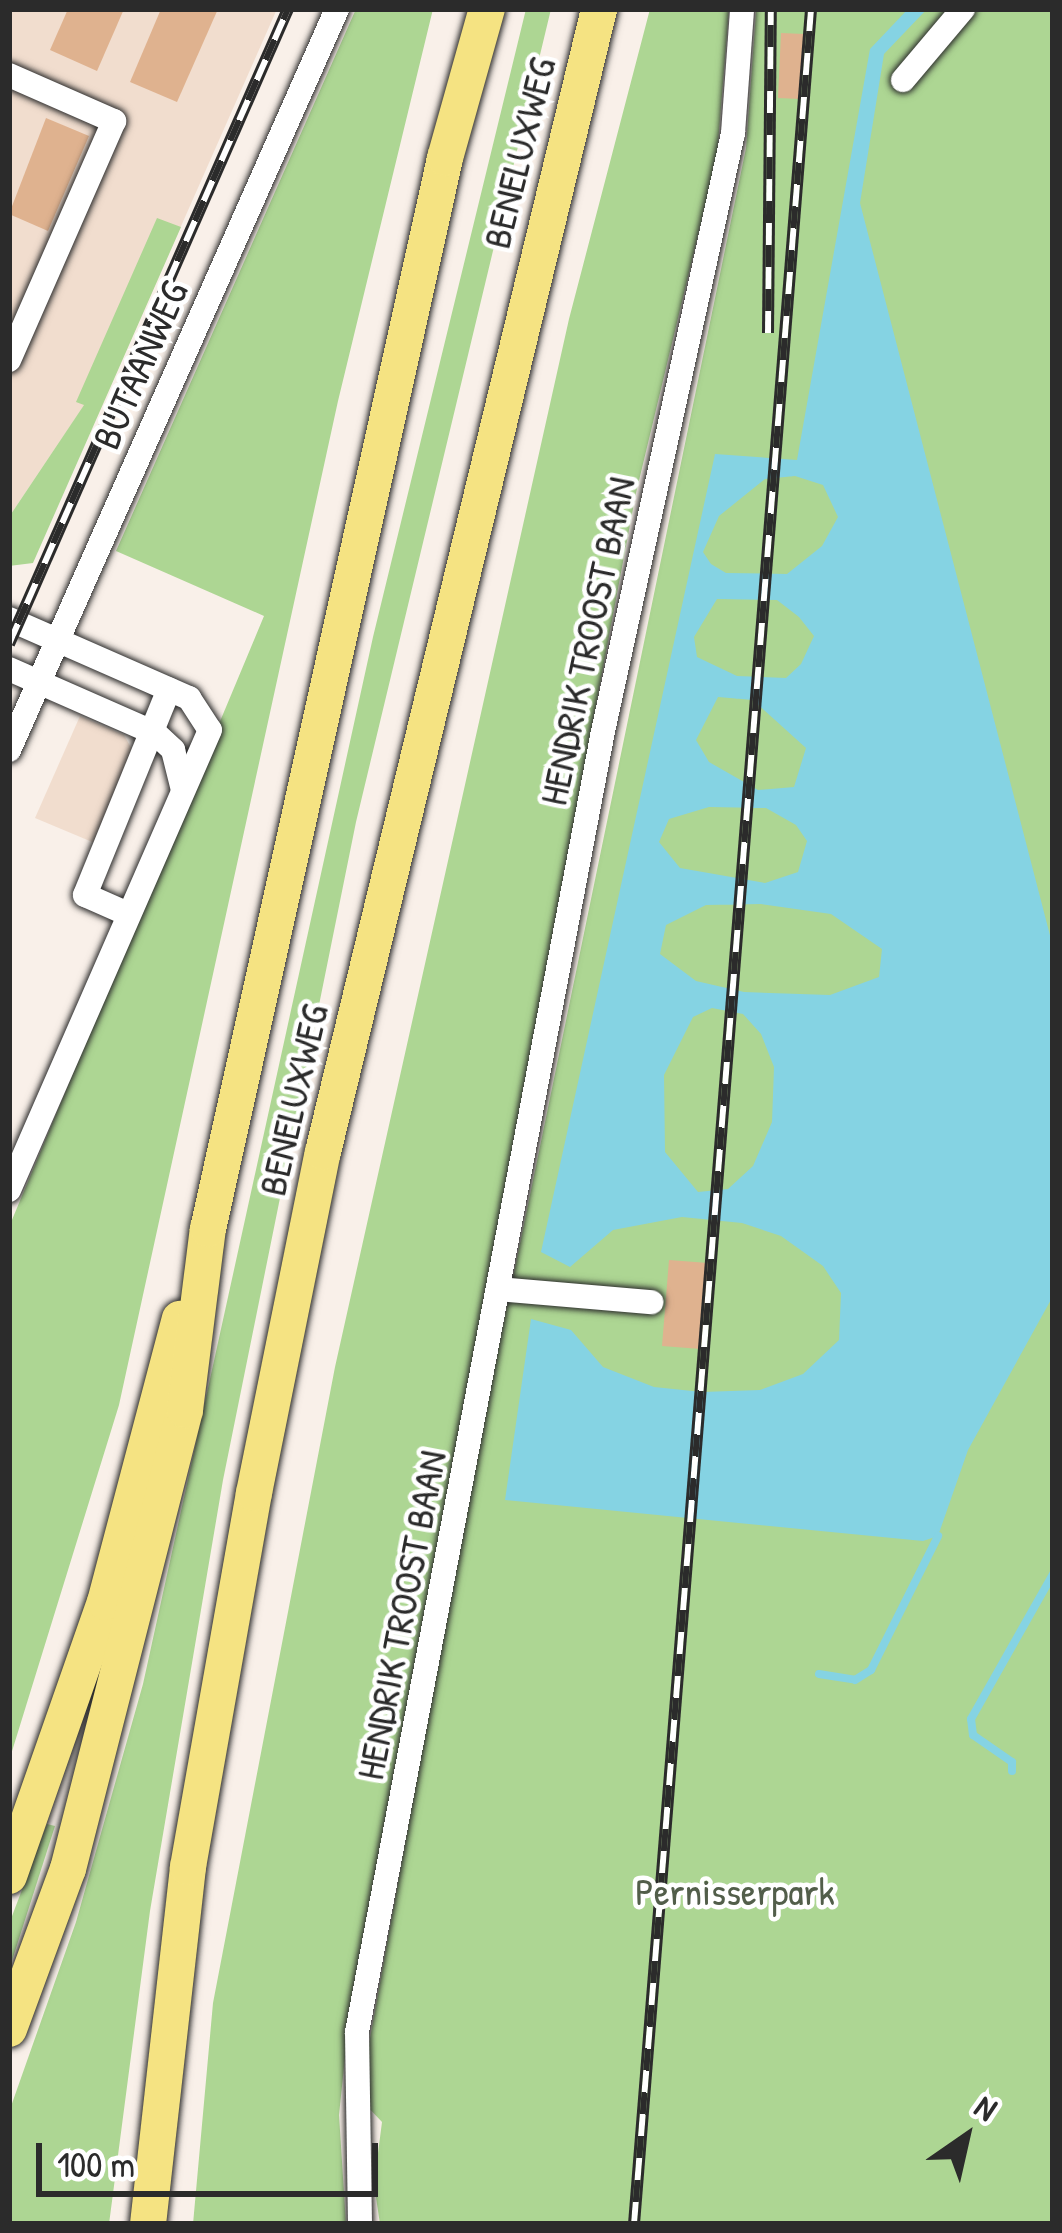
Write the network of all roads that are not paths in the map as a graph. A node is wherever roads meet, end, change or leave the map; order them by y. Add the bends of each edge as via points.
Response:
1 (337, 9) edge
2 (487, 9) edge
3 (599, 9) edge
4 (742, 9) edge
5 (963, 9) edge
6 (9, 75) edge
7 (903, 80) dead end
8 (9, 360) edge
9 (9, 619) edge
10 (57, 640) junction
11 (9, 669) edge
12 (39, 682) junction
13 (169, 689) junction
14 (155, 733) junction
15 (9, 750) edge
16 (183, 790) junction
17 (128, 914) junction
18 (9, 1190) edge
19 (208, 1229) junction
20 (498, 1288) junction
21 (651, 1302) dead end
22 (9, 1876) edge
23 (9, 2029) edge
24 (148, 2224) edge
25 (360, 2224) edge

1 - 10 street, BUTAANWEG
2 - 19 highway, BENELUXWEG via 445,158
3 - 24 highway, BENELUXWEG via 323,1151 188,1868
4 - 20 street, HENDRIK TROOST BAAN via 733,133 602,736
5 - 7 street
6 - 8 street via 114,121
9 - 10 street
10 - 12 street, BUTAANWEG
10 - 13 street
11 - 12 street
12 - 14 street
12 - 15 street, BUTAANWEG
13 - 14 street
13 - 16 street via 208,716 210,730
14 - 16 street via 173,751
14 - 17 street via 86,895
16 - 17 street
17 - 18 street
19 - 22 highway via 155,1396 105,1602
19 - 23 highway via 185,1410 68,1869
20 - 21 street
20 - 25 street, HENDRIK TROOST BAAN via 357,2032

